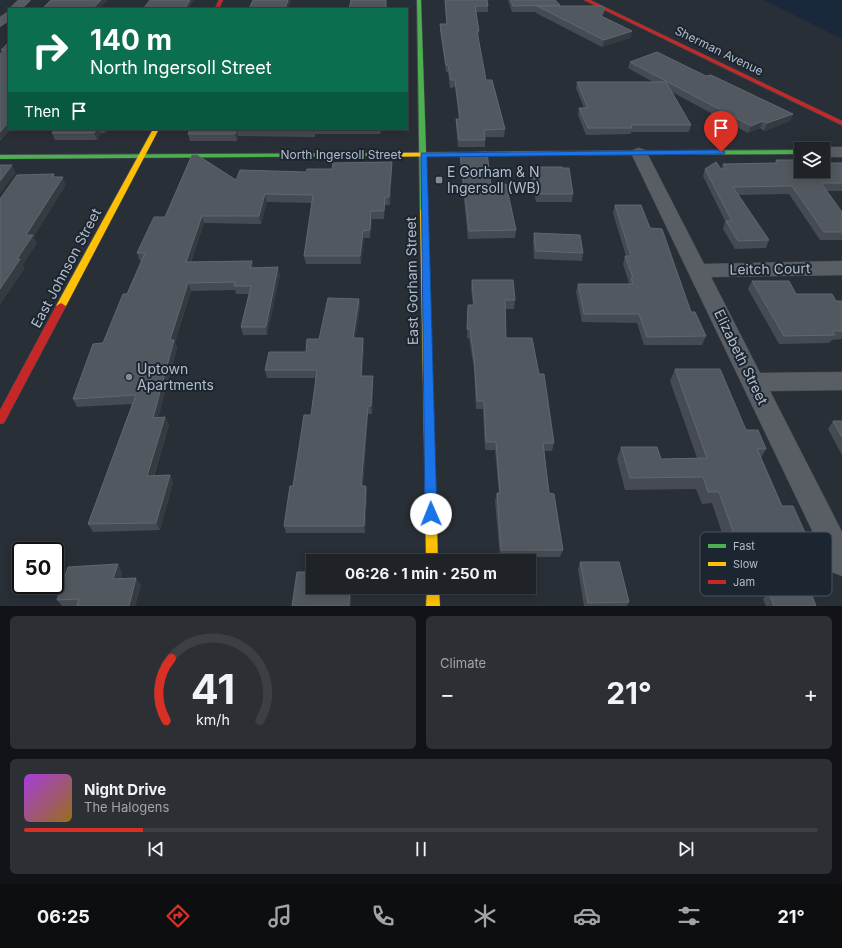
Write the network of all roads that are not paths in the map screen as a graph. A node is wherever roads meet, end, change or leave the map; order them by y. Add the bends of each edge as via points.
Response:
1 (25, 0) edge
2 (419, 0) edge
3 (586, 0) edge
4 (16, 8) edge
5 (8, 16) edge
6 (0, 23) edge
7 (842, 123) edge
8 (155, 130) edge
9 (794, 152) edge
10 (830, 152) edge
11 (842, 152) edge
12 (639, 153) junction
13 (424, 155) junction
14 (142, 156) junction
15 (0, 157) edge
16 (842, 268) edge
17 (698, 271) junction
18 (842, 381) edge
19 (753, 382) junction
20 (0, 420) edge
21 (827, 532) edge
22 (832, 542) edge
23 (432, 554) edge
24 (842, 562) edge
25 (433, 594) edge
26 (433, 606) edge

1 - 4 street
2 - 13 main road, East Gorham Street
3 - 7 main road, Sherman Avenue
5 - 6 street
8 - 14 main road, East Johnson Street
9 - 12 main road, North Ingersoll Street
10 - 11 street
12 - 13 main road, North Ingersoll Street
12 - 17 street, Elizabeth Street
13 - 14 main road, North Ingersoll Street
13 - 23 main road, East Gorham Street
14 - 15 main road, North Ingersoll Street
14 - 20 main road, East Johnson Street
16 - 17 street, Leitch Court
17 - 19 street, Elizabeth Street
18 - 19 street
19 - 21 street, Elizabeth Street
22 - 24 street, Elizabeth Street
25 - 26 main road

